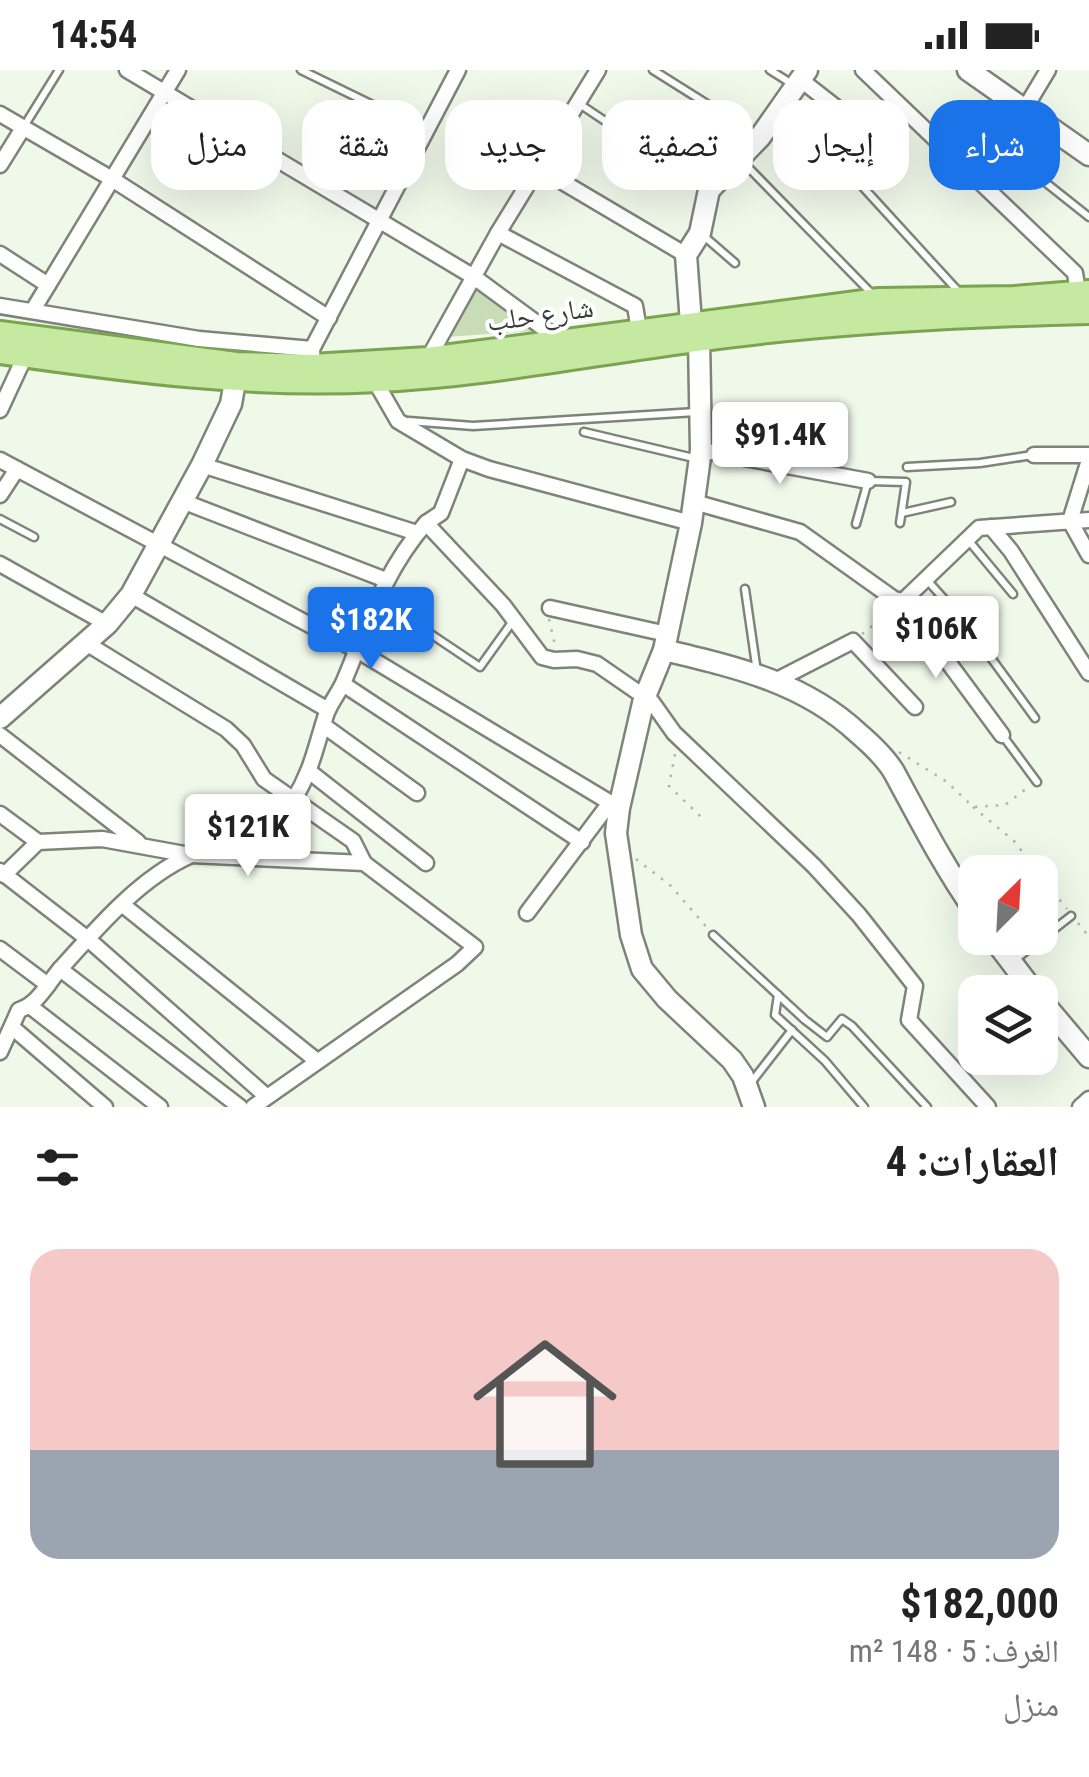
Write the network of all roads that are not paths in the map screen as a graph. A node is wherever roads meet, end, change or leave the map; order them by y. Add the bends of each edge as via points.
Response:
1 (59, 70) edge
2 (127, 70) edge
3 (178, 70) edge
4 (300, 70) edge
5 (458, 70) edge
6 (598, 70) edge
7 (653, 70) edge
8 (770, 70) edge
9 (968, 70) edge
10 (1048, 70) edge
11 (866, 73) edge
12 (802, 79) edge
13 (164, 92) junction
14 (362, 100) edge
15 (579, 100) edge
16 (786, 100) edge
17 (827, 100) edge
18 (1010, 100) edge
19 (1030, 100) edge
20 (0, 114) edge
21 (773, 119) edge
22 (23, 128) junction
23 (425, 128) edge
24 (929, 130) edge
25 (1060, 135) edge
26 (760, 137) junction
27 (753, 144) edge
28 (1089, 155) edge
29 (0, 164) edge
30 (753, 173) edge
31 (112, 179) junction
32 (394, 190) edge
33 (525, 190) edge
34 (576, 190) edge
35 (709, 190) edge
36 (866, 190) edge
37 (991, 190) edge
38 (1056, 190) edge
39 (1089, 216) edge
40 (379, 219) junction
41 (498, 233) junction
42 (700, 233) junction
43 (0, 254) edge
44 (686, 255) junction
45 (735, 263) dead end
46 (474, 277) junction
47 (48, 286) junction
48 (966, 299) junction
49 (1085, 299) edge
50 (878, 300) junction
51 (0, 306) edge
52 (32, 310) junction
53 (329, 318) junction
54 (639, 330) junction
55 (694, 331) junction
56 (0, 333) edge
57 (561, 340) junction
58 (0, 352) edge
59 (26, 356) junction
60 (428, 360) junction
61 (312, 366) junction
62 (236, 373) junction
63 (376, 380) junction
64 (0, 410) edge
65 (699, 412) junction
66 (398, 421) junction
67 (584, 432) dead end
68 (1034, 454) joint
69 (700, 455) junction
70 (1089, 458) edge
71 (462, 459) junction
72 (0, 460) edge
73 (202, 465) junction
74 (906, 466) dead end
75 (17, 469) junction
76 (868, 481) junction
77 (0, 495) edge
78 (182, 500) junction
79 (951, 502) dead end
80 (693, 512) junction
81 (902, 513) junction
82 (0, 519) edge
83 (1089, 520) edge
84 (1070, 521) junction
85 (900, 523) dead end
86 (856, 524) dead end
87 (991, 526) junction
88 (421, 528) junction
89 (34, 537) dead end
90 (969, 540) junction
91 (156, 546) junction
92 (1089, 555) edge
93 (0, 564) edge
94 (926, 579) junction
95 (386, 580) junction
96 (744, 589) dead end
97 (1012, 594) dead end
98 (130, 595) junction
99 (376, 598) junction
100 (903, 601) junction
101 (550, 608) road end
102 (514, 620) junction
103 (107, 624) junction
104 (665, 642) junction
105 (86, 643) junction
106 (355, 650) junction
107 (1089, 674) edge
108 (767, 676) junction
109 (344, 684) junction
110 (644, 699) junction
111 (915, 707) dead end
112 (325, 717) junction
113 (0, 718) edge
114 (1035, 718) dead end
115 (1002, 735) joint
116 (0, 736) edge
117 (310, 772) junction
118 (1037, 782) road end
119 (418, 794) dead end
120 (293, 801) junction
121 (614, 806) junction
122 (0, 814) edge
123 (38, 842) junction
124 (582, 842) junction
125 (141, 844) junction
126 (190, 855) junction
127 (426, 862) dead end
128 (364, 863) junction
129 (2, 873) edge
130 (958, 888) edge
131 (122, 906) junction
132 (527, 913) dead end
133 (1072, 916) road end
134 (712, 935) road end
135 (89, 940) junction
136 (0, 949) edge
137 (1006, 955) edge
138 (1011, 962) junction
139 (60, 969) junction
140 (1021, 975) edge
141 (48, 985) junction
142 (778, 995) junction
143 (31, 1007) junction
144 (1058, 1020) edge
145 (12, 1028) junction
146 (792, 1030) junction
147 (0, 1052) edge
148 (1089, 1056) edge
149 (318, 1060) junction
150 (266, 1096) junction
151 (747, 1099) edge
152 (1089, 1099) edge
153 (105, 1107) edge
154 (160, 1107) edge
155 (240, 1107) edge
156 (253, 1107) edge
157 (864, 1107) edge
158 (928, 1107) edge
159 (988, 1107) edge
160 (1080, 1107) edge

1 - 22 lane
2 - 13 street
3 - 13 street
4 - 14 lane
5 - 23 street
6 - 15 street
7 - 26 lane
8 - 12 lane
9 - 18 street
10 - 19 street
11 - 24 street
12 - 16 street
12 - 17 street
13 - 31 street
13 - 40 street
20 - 22 street
21 - 26 street
22 - 29 street
22 - 31 street
25 - 28 street
26 - 27 street
30 - 50 lane
31 - 47 street
31 - 53 street
32 - 40 street
33 - 41 street
34 - 44 street
35 - 42 street
36 - 48 lane
37 - 49 street via 1076,273
38 - 39 lane
40 - 46 street
40 - 53 street
41 - 46 street
41 - 54 street via 635,306
42 - 44 street
42 - 45 lane
43 - 47 street
44 - 55 street
46 - 57 street
46 - 60 street
47 - 52 street
48 - 49 main road, شارع حلب
48 - 50 main road, شارع حلب
49 - 55 main road, شارع حلب
50 - 55 main road, شارع حلب
51 - 52 street
52 - 61 street
53 - 61 street
54 - 55 main road, شارع حلب
54 - 57 main road, شارع حلب
55 - 63 main road, شارع حلب via 482,372
55 - 65 street
56 - 62 main road, شارع حلب
57 - 60 main road, شارع حلب
58 - 59 main road, شارع حلب
59 - 62 main road, شارع حلب
59 - 64 street
60 - 61 main road, شارع حلب
61 - 62 main road, شارع حلب
61 - 63 main road, شارع حلب
62 - 73 street via 228,411
63 - 66 street
65 - 66 lane via 473,426
65 - 69 street
66 - 71 street
67 - 69 lane
68 - 70 street
68 - 74 lane
69 - 76 street
69 - 80 street
70 - 84 street
71 - 80 street
71 - 88 street via 440,513
72 - 75 street
73 - 78 street
73 - 88 street
75 - 77 street
75 - 91 street
76 - 81 lane via 906,482
76 - 86 lane
78 - 91 street
78 - 95 street
79 - 81 lane
80 - 100 street via 800,532
80 - 104 street
81 - 85 lane
82 - 89 lane
83 - 84 street
84 - 87 street
84 - 92 street
87 - 90 street
87 - 107 street
88 - 95 street
88 - 102 street
90 - 94 street
90 - 97 lane
91 - 98 street
91 - 106 street
93 - 103 street
94 - 100 street
94 - 114 lane via 985,645
95 - 99 street
96 - 108 lane
98 - 103 street
98 - 112 street
99 - 102 lane via 480,667
99 - 106 street
100 - 115 street
101 - 104 street
102 - 110 street via 542,657 597,664
103 - 105 street
104 - 108 street
104 - 110 street
105 - 113 street
105 - 120 street via 226,729 264,779
106 - 109 street
106 - 121 street
108 - 111 street via 853,641
108 - 130 street via 845,720 880,752
109 - 112 street
109 - 124 street
110 - 121 street
110 - 159 street via 859,915 915,986 910,1020
112 - 117 street
112 - 119 street
115 - 118 lane
116 - 125 street
117 - 120 street
117 - 127 street
120 - 128 street via 352,841
121 - 124 street
121 - 151 street via 630,935 642,969 732,1060 744,1076
122 - 123 street
123 - 125 street
123 - 129 street
124 - 132 street
125 - 126 street
126 - 128 street
126 - 131 street
128 - 149 street via 475,947
129 - 135 street
131 - 135 street
131 - 149 street
133 - 138 lane
134 - 142 lane
135 - 139 street
135 - 150 street
136 - 141 street
137 - 138 street
138 - 140 street
139 - 141 street
139 - 155 street
141 - 143 street
142 - 146 lane via 775,1015
142 - 158 lane via 827,1037 842,1018
143 - 145 street via 19,1010
143 - 154 street
144 - 148 street
145 - 147 street
145 - 153 street
146 - 151 lane
146 - 157 lane
149 - 150 street
150 - 156 street
152 - 160 street

